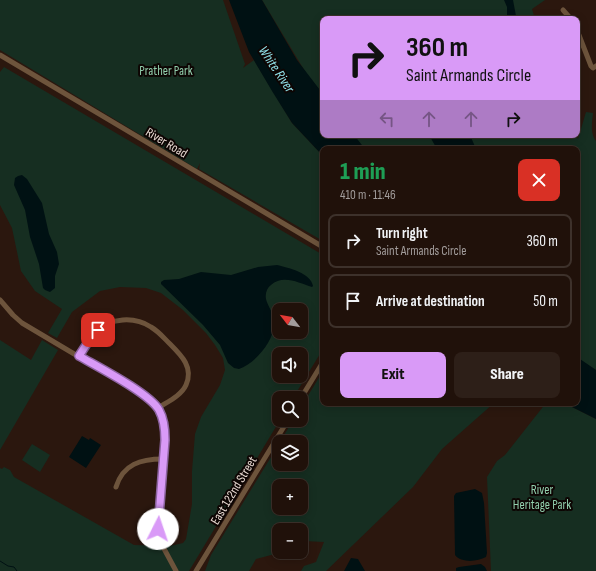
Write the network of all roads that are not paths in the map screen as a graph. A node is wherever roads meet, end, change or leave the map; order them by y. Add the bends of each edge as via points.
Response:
1 (563, 10) dead end
2 (568, 16) edge
3 (580, 38) edge
4 (0, 55) edge
5 (596, 66) edge
6 (320, 245) edge
7 (0, 300) edge
8 (79, 356) junction
9 (320, 367) edge
10 (305, 391) edge
11 (158, 408) junction
12 (284, 427) edge
13 (163, 459) junction
14 (116, 487) dead end
15 (176, 571) edge
16 (196, 571) edge

1 - 2 street
3 - 5 street via 593,68
4 - 6 street, River Road
7 - 8 street via 22,323
8 - 11 street via 145,396
8 - 11 street via 95,332 110,323 130,320 151,327 180,353 188,368 187,381 182,391
9 - 10 street
11 - 13 street via 165,431
12 - 16 street, East 122nd Street
13 - 14 street via 147,460 129,467 121,474
13 - 15 street via 158,533

